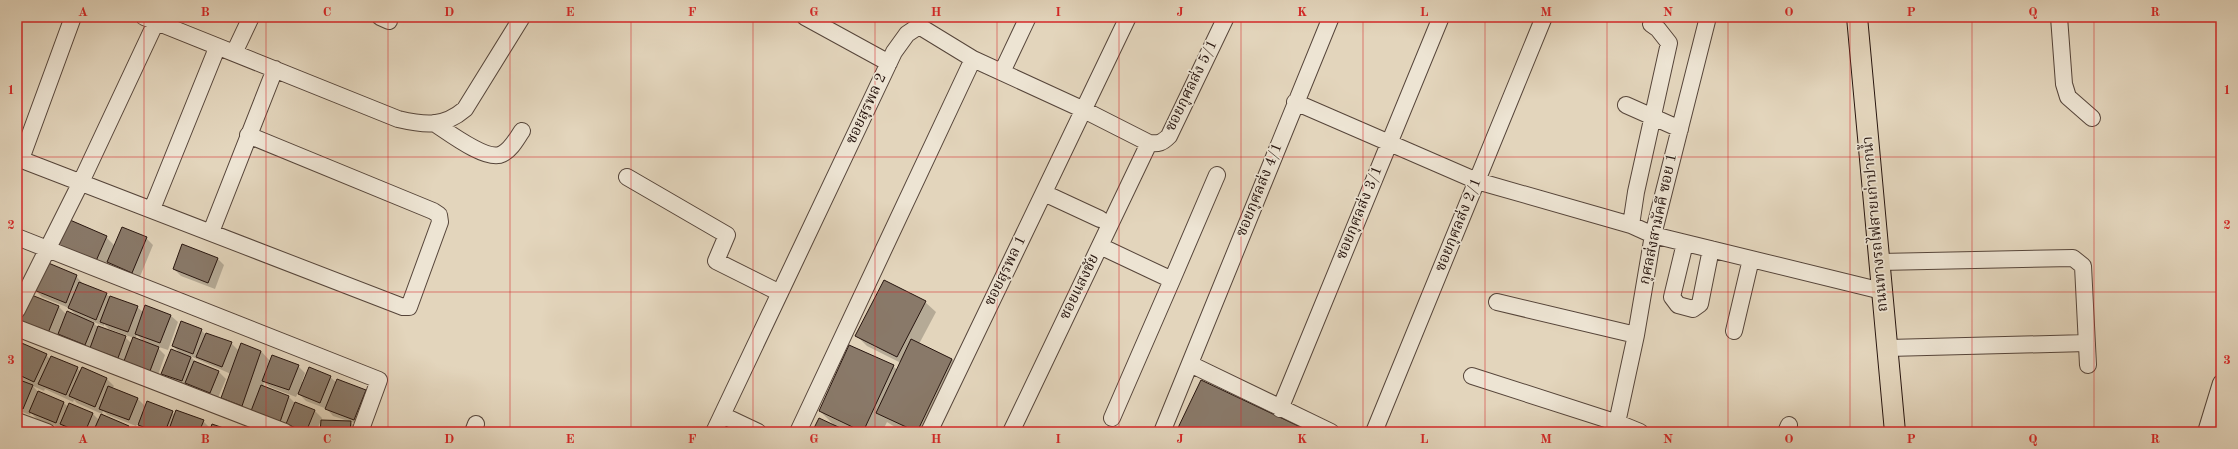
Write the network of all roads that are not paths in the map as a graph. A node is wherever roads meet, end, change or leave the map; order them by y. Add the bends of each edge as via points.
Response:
1 (73, 17) edge
2 (251, 17) edge
3 (522, 17) edge
4 (806, 17) edge
5 (1028, 17) edge
6 (1127, 17) edge
7 (1226, 17) edge
8 (1331, 17) edge
9 (1441, 17) edge
10 (1544, 17) edge
11 (1708, 17) edge
12 (1858, 17) edge
13 (2059, 17) edge
14 (150, 20) edge
15 (921, 21) edge
16 (1651, 24) dead end
17 (217, 48) junction
18 (234, 53) junction
19 (973, 59) junction
20 (889, 63) junction
21 (275, 69) junction
22 (1002, 72) junction
23 (1295, 102) junction
24 (1626, 105) dead end
25 (1084, 110) junction
26 (1652, 117) junction
27 (2092, 118) dead end
28 (434, 123) junction
29 (1680, 129) junction
30 (522, 130) dead end
31 (248, 135) junction
32 (1149, 143) junction
33 (1388, 143) junction
34 (19, 159) edge
35 (1217, 175) dead end
36 (627, 177) dead end
37 (1477, 181) junction
38 (81, 182) junction
39 (1044, 193) junction
40 (152, 209) junction
41 (1100, 220) dead end
42 (1631, 225) junction
43 (211, 232) junction
44 (1653, 235) junction
45 (17, 237) edge
46 (1685, 243) junction
47 (1100, 246) junction
48 (47, 249) junction
49 (1711, 249) junction
50 (1751, 259) junction
51 (1880, 262) junction
52 (1172, 280) junction
53 (1882, 291) junction
54 (780, 293) junction
55 (1496, 302) dead end
56 (17, 310) edge
57 (17, 328) edge
58 (1734, 331) dead end
59 (1636, 335) junction
60 (2087, 343) junction
61 (1888, 348) junction
62 (1190, 364) junction
63 (2088, 365) dead end
64 (1472, 376) dead end
65 (2221, 383) edge
66 (1280, 409) junction
67 (722, 415) junction
68 (1112, 418) dead end
69 (17, 421) edge
70 (1616, 427) edge
71 (47, 432) edge
72 (285, 432) edge
73 (360, 432) edge
74 (714, 432) edge
75 (758, 432) edge
76 (798, 432) edge
77 (929, 432) edge
78 (1011, 432) edge
79 (1162, 432) edge
80 (1331, 432) edge
81 (1374, 432) edge
82 (1640, 432) edge
83 (1895, 432) edge
84 (2206, 432) edge

1 - 34 street
2 - 18 street
3 - 28 street via 465,109 456,117
4 - 20 street
5 - 22 street
6 - 25 street, ซอยสุรพล 1
7 - 32 street, ซอยกุศลส่ง 5/1 via 1169,136 1158,144
8 - 23 street, ซอยกุศลส่ง 4/1
9 - 33 street, ซอยกุศลส่ง 3/1
10 - 37 street, ซอยกุศลส่ง 2/1
11 - 29 street, กุศลส่งสามัคคี ซอย 1
12 - 51 main road, ถนนทางรถไฟสายเก่าปากน้ำ
13 - 27 street via 2064,84 2068,97
14 - 17 street
14 - 38 street
15 - 19 street, ซอยสุรพล 2
15 - 20 street, ซอยสุรพล 2 via 900,43
16 - 26 street via 1669,43
17 - 18 street
17 - 40 street
18 - 21 street
19 - 22 street, ซอยสุรพล 2
19 - 76 street
20 - 54 street, ซอยสุรพล 2
21 - 28 street via 398,119 424,125
21 - 31 street
22 - 25 street, ซอยสุรพล 2
23 - 33 street
23 - 62 street, ซอยกุศลส่ง 4/1
24 - 26 street
25 - 32 street, ซอยสุรพล 2
25 - 39 street, ซอยสุรพล 1
26 - 29 street
26 - 42 street
28 - 30 street via 466,144 492,156 498,156 506,151
29 - 44 street, กุศลส่งสามัคคี ซอย 1
31 - 43 street
31 - 43 street via 439,215 440,222 412,302 409,307 403,307
32 - 47 street, ซอยแสงชัย
33 - 37 street
33 - 66 street, ซอยกุศลส่ง 3/1
34 - 38 street
35 - 52 street
36 - 54 street via 727,235 716,262
37 - 42 street
37 - 81 street, ซอยกุศลส่ง 2/1
38 - 40 street
38 - 48 street
39 - 41 street
39 - 77 street, ซอยสุรพล 1
40 - 43 street
42 - 44 street
44 - 46 street
44 - 59 street, กุศลส่งสามัคคี ซอย 1
45 - 48 street
46 - 49 street
46 - 49 street via 1672,296 1678,305 1693,309 1700,304
47 - 52 street
47 - 78 street, ซอยแสงชัย
48 - 56 street
48 - 73 street via 379,380
49 - 50 street
50 - 53 street
50 - 58 street
51 - 53 main road, ถนนทางรถไฟสายเก่าปากน้ำ
51 - 60 street via 2073,258 2083,266
52 - 68 street
53 - 61 main road, ถนนทางรถไฟสายเก่าปากน้ำ
54 - 67 street, ซอยสุรพล 2
55 - 59 street
57 - 72 street
59 - 70 street, กุศลส่งสามัคคี ซอย 1
60 - 61 street
60 - 63 street
61 - 83 main road, ถนนทางรถไฟสายเก่าปากน้ำ
62 - 66 street
62 - 79 street, ซอยกุศลส่ง 4/1
64 - 70 street
65 - 84 street
66 - 80 street
67 - 74 street, ซอยสุรพล 2
67 - 75 street
69 - 71 street
70 - 82 street

